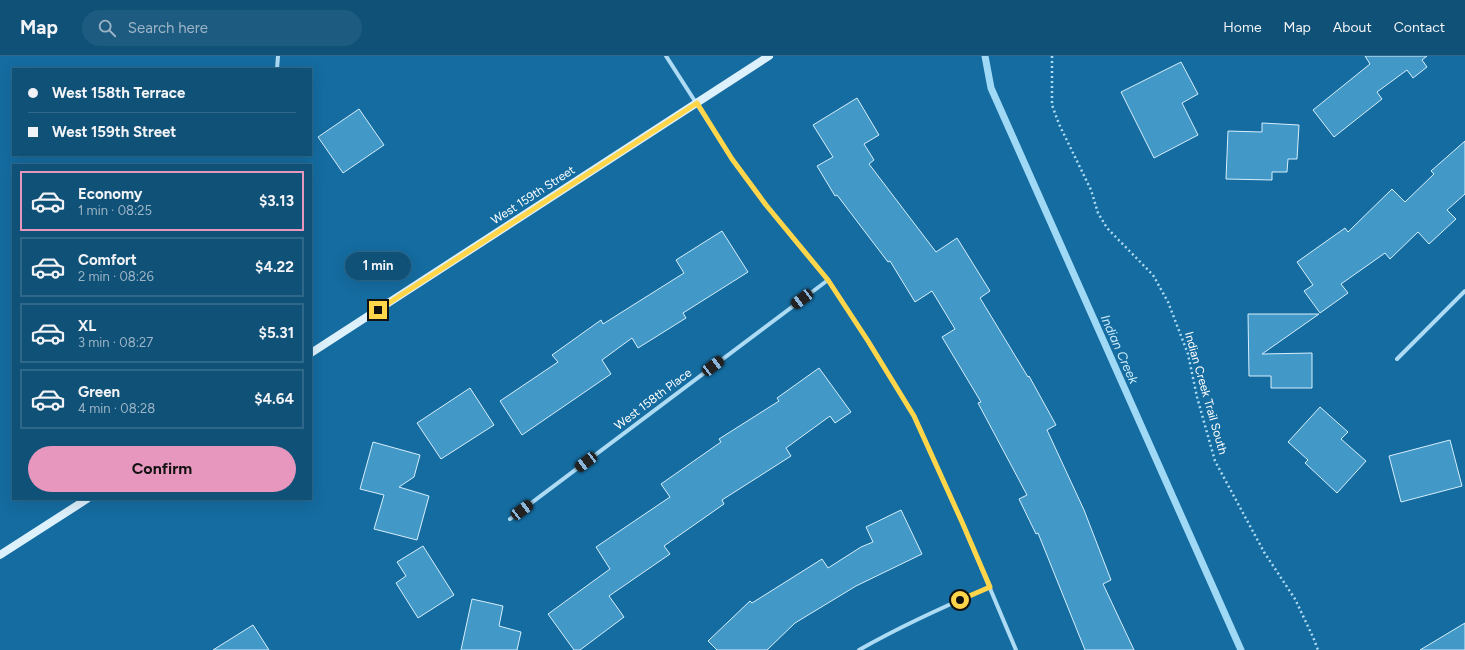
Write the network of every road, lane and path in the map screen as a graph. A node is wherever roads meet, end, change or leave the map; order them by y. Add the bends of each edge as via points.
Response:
1 (278, 56) edge
2 (666, 56) edge
3 (769, 56) edge
4 (1052, 56) edge
5 (277, 68) edge
6 (697, 103) junction
7 (828, 280) junction
8 (1465, 291) edge
9 (312, 352) edge
10 (1397, 359) dead end
11 (85, 500) edge
12 (510, 519) dead end
13 (0, 555) edge
14 (990, 587) junction
15 (859, 650) edge
16 (1016, 650) edge
17 (1318, 650) edge

1 - 5 street
2 - 6 street
3 - 6 main road, West 159th Street
4 - 17 path, Indian Creek Trail South via 1052,105 1091,190 1098,213 1107,228 1153,274 1168,302 1188,354 1215,461 1264,552 1295,599
6 - 7 street via 732,159 766,205
6 - 9 main road, West 159th Street
7 - 12 street, West 158th Place
7 - 14 street via 914,416
8 - 10 street
11 - 13 main road
14 - 15 street via 888,633
14 - 16 street

